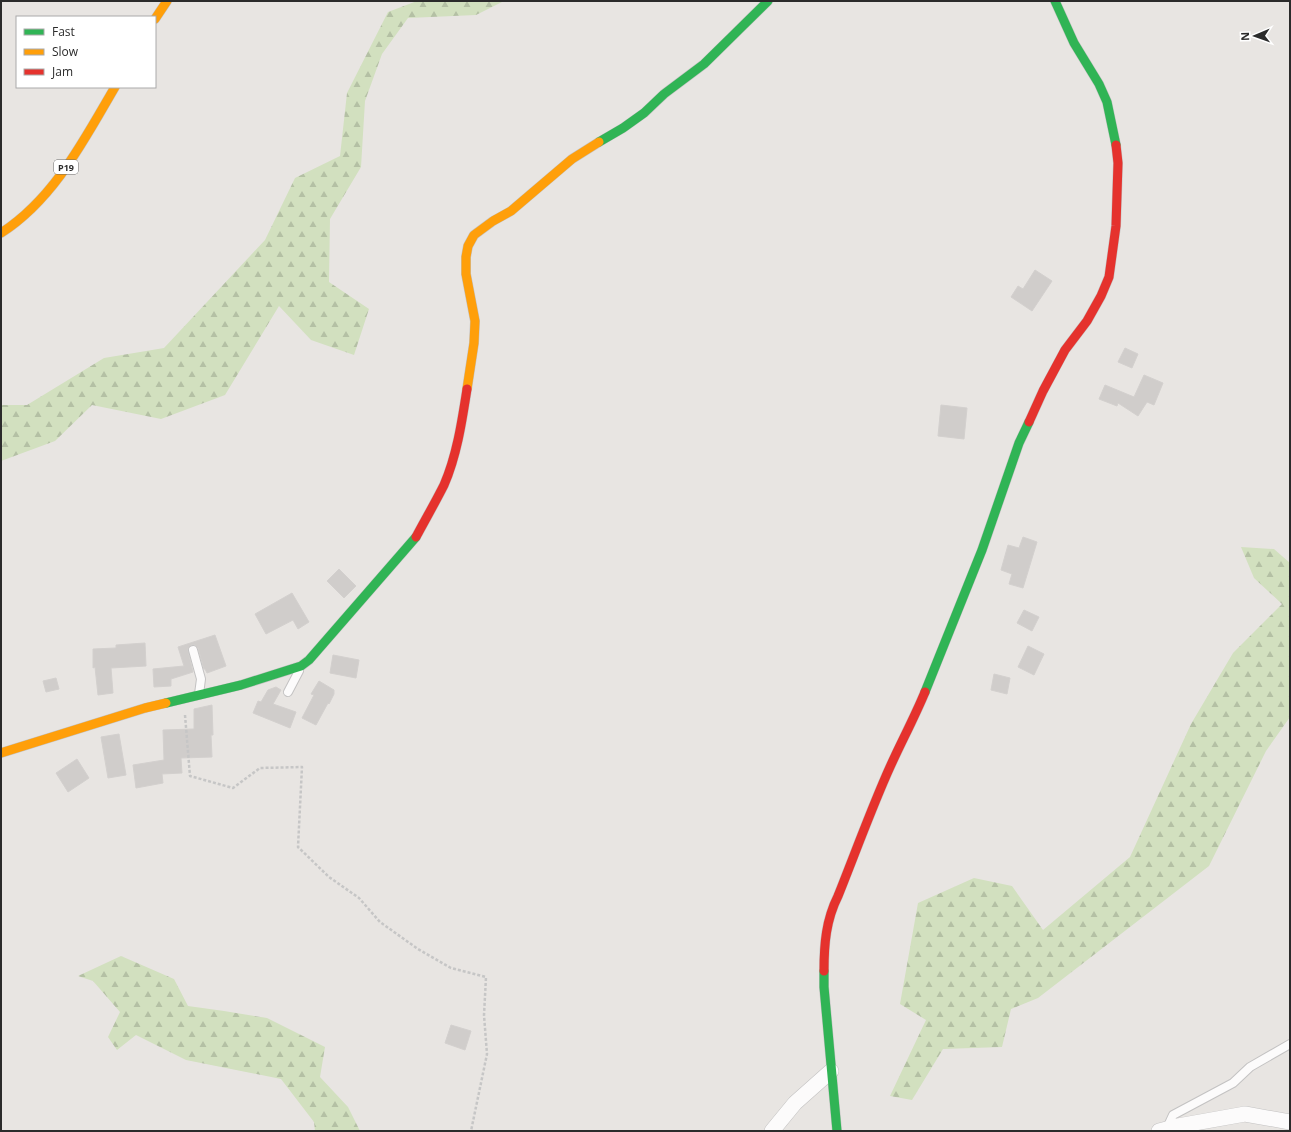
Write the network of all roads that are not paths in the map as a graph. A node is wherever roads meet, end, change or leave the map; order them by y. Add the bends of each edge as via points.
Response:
1 (167, 1) edge
2 (768, 1) edge
3 (1055, 1) edge
4 (156, 18) edge
5 (114, 88) edge
6 (1, 233) edge
7 (193, 650) dead end
8 (301, 666) junction
9 (288, 692) dead end
10 (198, 695) junction
11 (1, 753) edge
12 (1290, 1044) edge
13 (831, 1071) junction
14 (1290, 1122) edge
15 (1163, 1130) edge
16 (772, 1131) edge
17 (837, 1131) edge

1 - 4 street
2 - 8 street via 704,64 664,94 644,113 572,159 511,211 474,235 468,246 466,274 475,321 474,343 462,419 444,484 416,538 320,648
3 - 13 street via 1074,43 1107,102 1116,140 1116,226 1109,277 1102,296 1065,350 1019,442 982,550 924,694 884,778 832,908 826,930 824,954
5 - 6 street, P19 via 76,153 49,192
7 - 10 lane via 201,679
8 - 9 lane
8 - 10 street via 241,685
10 - 11 street via 145,708
12 - 15 lane via 1250,1067 1233,1083 1173,1115
13 - 16 street via 795,1103
13 - 17 street
14 - 15 street via 1244,1114

